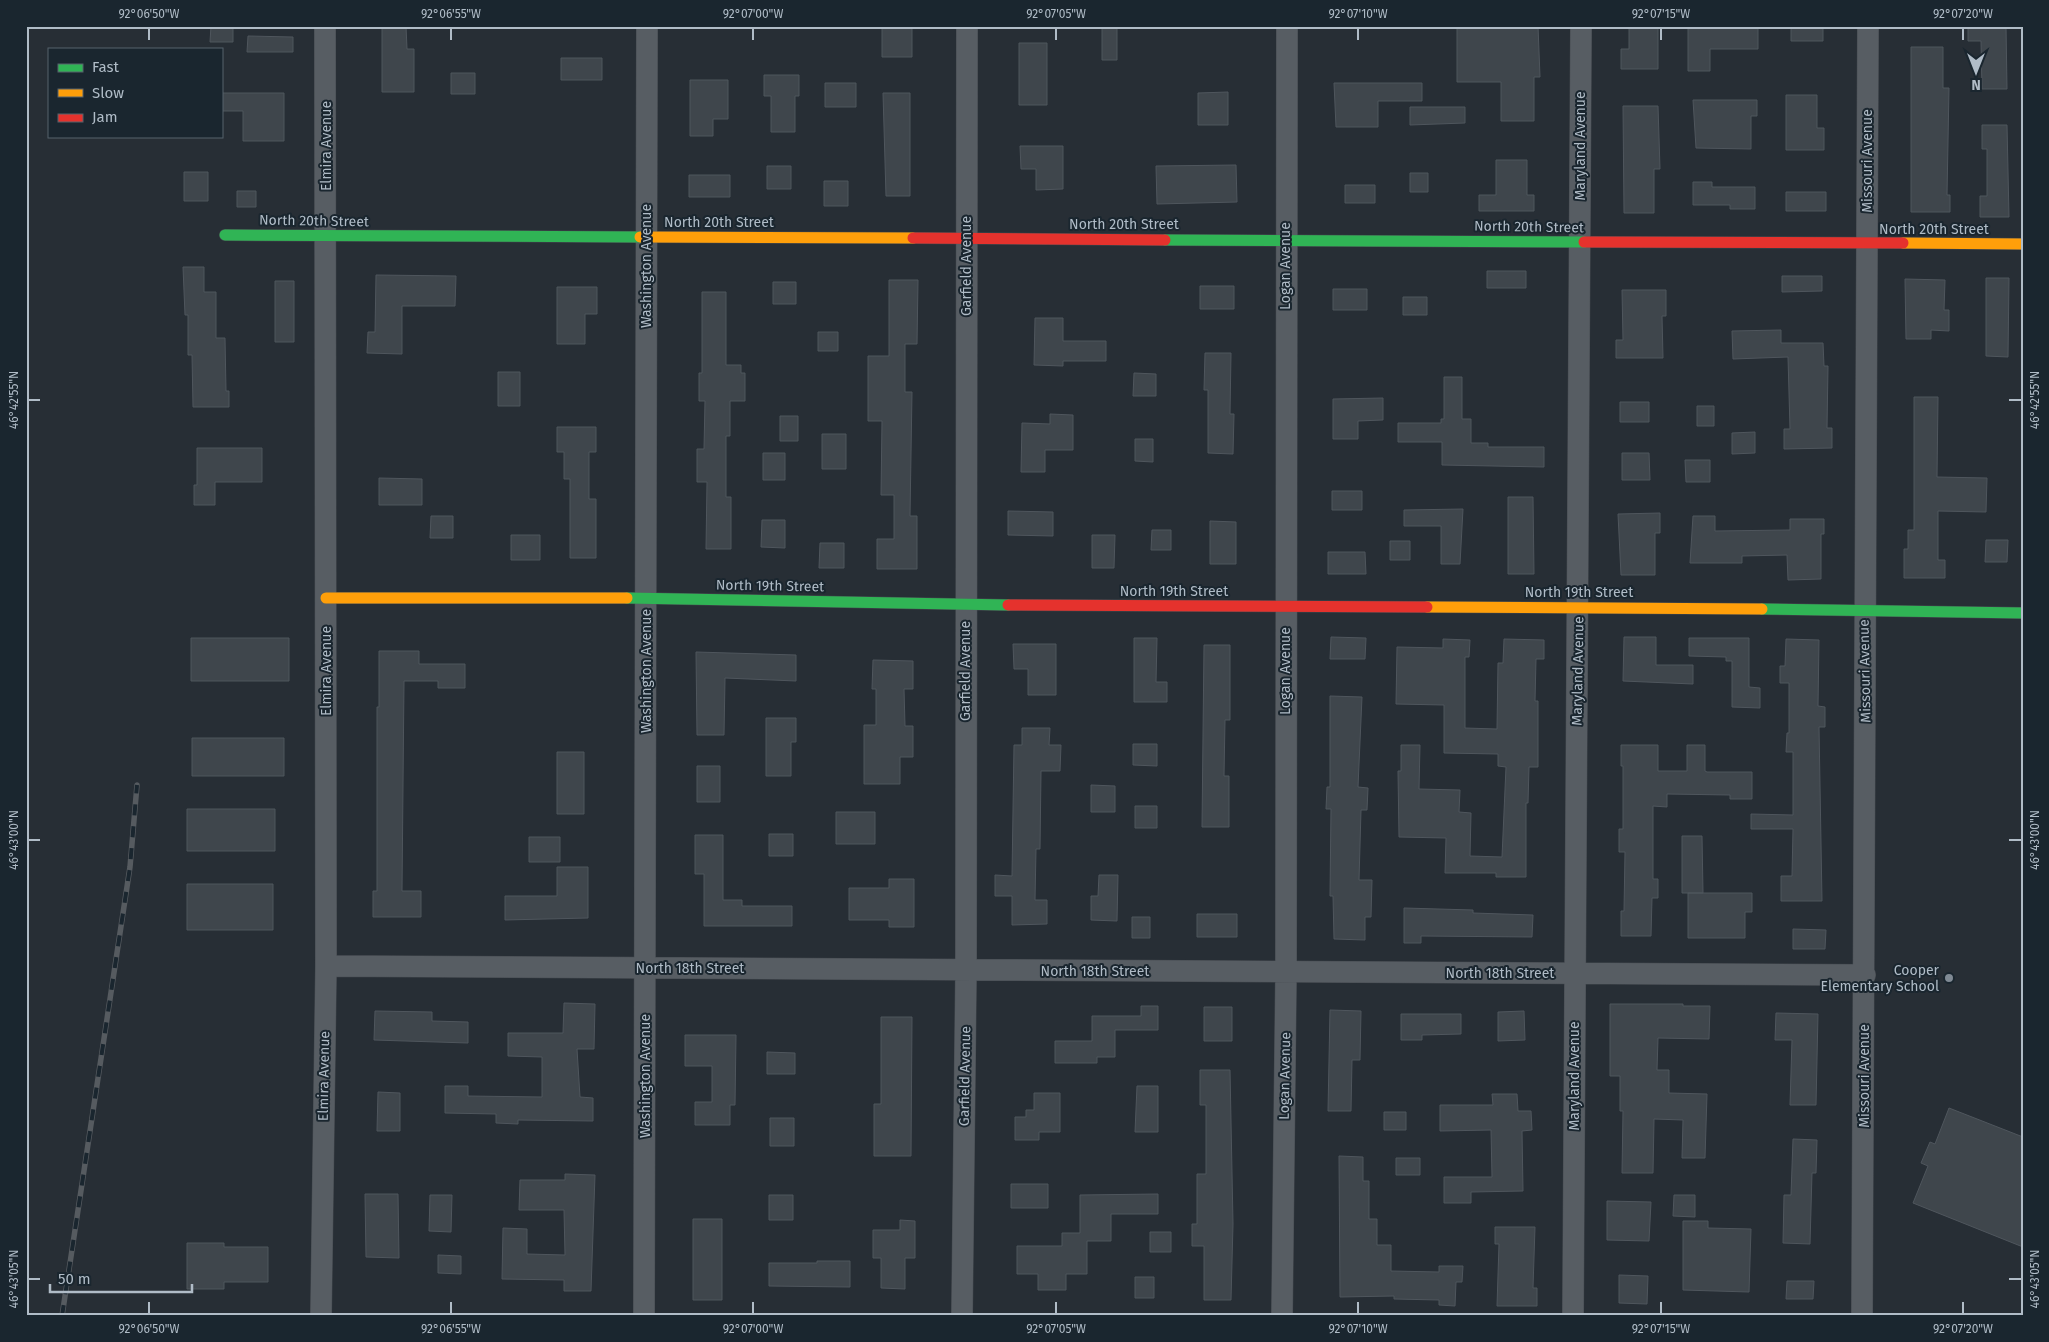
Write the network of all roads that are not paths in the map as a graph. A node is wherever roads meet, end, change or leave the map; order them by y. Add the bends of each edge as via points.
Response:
1 (325, 26) edge
2 (646, 26) edge
3 (967, 26) edge
4 (1287, 26) edge
5 (1581, 26) edge
6 (1868, 26) edge
7 (224, 235) dead end
8 (326, 237) junction
9 (646, 237) junction
10 (966, 239) junction
11 (1285, 240) junction
12 (1579, 242) junction
13 (1866, 244) junction
14 (2023, 244) edge
15 (326, 598) junction
16 (646, 598) junction
17 (965, 605) junction
18 (1285, 606) junction
19 (1578, 607) junction
20 (1864, 609) junction
21 (2023, 613) edge
22 (326, 966) junction
23 (646, 968) junction
24 (966, 970) junction
25 (1286, 972) junction
26 (1575, 973) junction
27 (1865, 975) junction
28 (321, 1316) edge
29 (644, 1316) edge
30 (962, 1316) edge
31 (1282, 1316) edge
32 (1573, 1316) edge
33 (1862, 1316) edge

1 - 8 street, Elmira Avenue
2 - 9 street, Washington Avenue
3 - 10 street, Garfield Avenue
4 - 11 street, Logan Avenue
5 - 12 street, Maryland Avenue
6 - 13 street, Missouri Avenue
7 - 8 street, North 20th Street
8 - 9 street, North 20th Street
8 - 15 street, Elmira Avenue
9 - 10 street, North 20th Street
9 - 16 street, Washington Avenue
10 - 11 street, North 20th Street
10 - 17 street, Garfield Avenue
11 - 12 street, North 20th Street
11 - 18 street, Logan Avenue
12 - 13 street, North 20th Street
12 - 19 street, Maryland Avenue
13 - 14 street, North 20th Street
13 - 20 street, Missouri Avenue
15 - 16 street, North 19th Street
15 - 22 street, Elmira Avenue
16 - 17 street, North 19th Street
16 - 23 street, Washington Avenue
17 - 18 street, North 19th Street
17 - 24 street, Garfield Avenue
18 - 19 street, North 19th Street
18 - 25 street, Logan Avenue
19 - 20 street, North 19th Street
19 - 26 street, Maryland Avenue
20 - 21 street, North 19th Street
20 - 27 street, Missouri Avenue
22 - 23 street, North 18th Street
22 - 28 street, Elmira Avenue
23 - 24 street, North 18th Street
23 - 29 street, Washington Avenue
24 - 25 street, North 18th Street
24 - 30 street, Garfield Avenue
25 - 26 street, North 18th Street
25 - 31 street, Logan Avenue
26 - 27 street, North 18th Street
26 - 32 street, Maryland Avenue
27 - 33 street, Missouri Avenue

